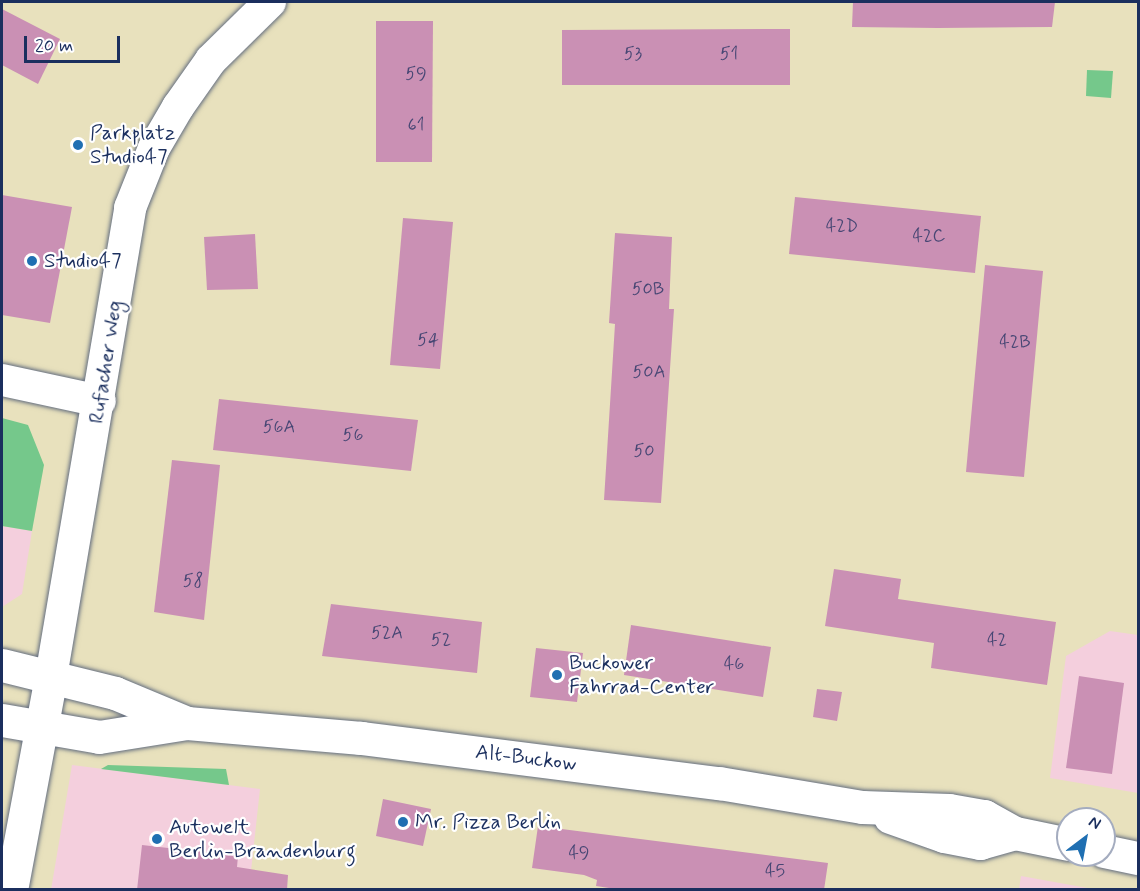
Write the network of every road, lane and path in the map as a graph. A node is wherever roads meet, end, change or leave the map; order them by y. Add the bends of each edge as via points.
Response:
1 (270, 2) edge
2 (2, 380) edge
3 (100, 401) junction
4 (2, 665) edge
5 (51, 677) junction
6 (2, 720) edge
7 (187, 723) junction
8 (42, 729) junction
9 (1056, 842) edge
10 (1116, 853) edge
11 (1138, 858) edge
12 (11, 890) edge

1 - 3 street, Rufacher Weg via 211,60 154,148 130,208
2 - 3 street
3 - 5 street, Rufacher Weg
4 - 5 main road
5 - 7 main road via 115,693
5 - 8 main road, Rufacher Weg
6 - 8 main road
7 - 8 main road via 99,737
7 - 9 main road, Alt-Buckow via 487,753 719,783 862,807 948,810 984,816 1015,833
8 - 12 main road, Rufacher Weg
10 - 11 main road

